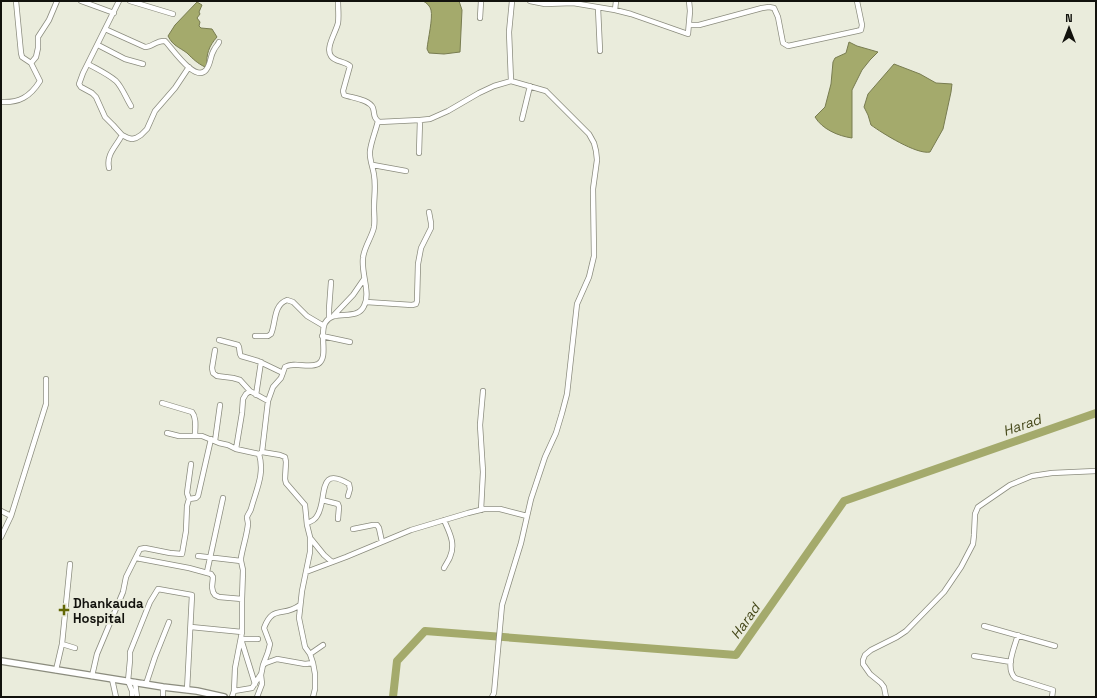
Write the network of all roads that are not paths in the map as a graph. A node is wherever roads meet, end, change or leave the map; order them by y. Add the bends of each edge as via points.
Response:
1 (16, 1) edge
2 (56, 1) edge
3 (81, 1) edge
4 (119, 1) edge
5 (130, 1) edge
6 (338, 1) edge
7 (481, 1) edge
8 (512, 1) edge
9 (530, 1) edge
10 (616, 1) edge
11 (689, 1) edge
12 (772, 1) edge
13 (857, 1) edge
14 (144, 3) edge
15 (598, 8) junction
16 (774, 8) junction
17 (615, 10) junction
18 (114, 13) junction
19 (173, 14) dead end
20 (480, 18) dead end
21 (689, 25) junction
22 (105, 29) junction
23 (219, 42) dead end
24 (98, 45) junction
25 (600, 51) dead end
26 (31, 63) junction
27 (88, 64) junction
28 (143, 64) dead end
29 (189, 67) junction
30 (511, 81) junction
31 (530, 86) junction
32 (1, 102) edge
33 (131, 106) dead end
34 (522, 119) dead end
35 (420, 120) junction
36 (378, 121) junction
37 (122, 135) junction
38 (419, 153) dead end
39 (373, 165) junction
40 (109, 168) dead end
41 (406, 171) dead end
42 (430, 212) dead end
43 (364, 279) junction
44 (331, 282) dead end
45 (366, 302) junction
46 (331, 317) junction
47 (324, 326) junction
48 (255, 336) dead end
49 (322, 336) junction
50 (219, 340) dead end
51 (350, 342) dead end
52 (215, 350) dead end
53 (261, 362) junction
54 (283, 373) junction
55 (46, 379) dead end
56 (250, 391) junction
57 (482, 391) dead end
58 (256, 395) junction
59 (268, 401) junction
60 (162, 403) dead end
61 (220, 405) dead end
62 (167, 433) dead end
63 (195, 436) junction
64 (213, 440) junction
65 (236, 449) junction
66 (261, 453) junction
67 (191, 464) dead end
68 (1096, 471) edge
69 (348, 496) dead end
70 (223, 498) dead end
71 (189, 499) junction
72 (322, 500) junction
73 (482, 510) junction
74 (1, 511) edge
75 (11, 516) junction
76 (527, 516) junction
77 (338, 519) dead end
78 (444, 520) junction
79 (307, 523) junction
80 (353, 529) dead end
81 (1, 537) edge
82 (310, 537) junction
83 (382, 542) junction
84 (198, 556) dead end
85 (136, 558) junction
86 (210, 558) junction
87 (241, 561) junction
88 (332, 562) junction
89 (70, 564) dead end
90 (444, 568) dead end
91 (207, 572) junction
92 (306, 572) junction
93 (242, 599) junction
94 (300, 605) junction
95 (169, 622) dead end
96 (984, 626) dead end
97 (191, 627) junction
98 (242, 632) junction
99 (1018, 635) junction
100 (241, 639) junction
101 (258, 639) dead end
102 (62, 644) junction
103 (323, 645) dead end
104 (1055, 646) dead end
105 (75, 648) dead end
106 (310, 654) junction
107 (974, 656) dead end
108 (4, 661) edge
109 (1010, 662) junction
110 (313, 663) junction
111 (263, 667) junction
112 (56, 670) junction
113 (92, 676) junction
114 (112, 679) junction
115 (128, 681) junction
116 (135, 682) junction
117 (142, 683) junction
118 (254, 685) junction
119 (163, 687) junction
120 (187, 690) junction
121 (234, 691) junction
122 (258, 695) edge
123 (493, 695) edge
124 (116, 697) edge
125 (132, 697) edge
126 (137, 697) edge
127 (163, 697) edge
128 (224, 697) edge
129 (232, 697) edge
130 (313, 697) edge
131 (886, 697) edge
132 (1052, 697) edge

1 - 26 street via 21,53 22,57
2 - 26 street via 49,20 38,37 36,56
3 - 18 street
4 - 18 street
5 - 14 street
6 - 36 street via 338,24 329,54 333,59 350,66 344,94 368,102 373,108 374,118
7 - 20 street
8 - 30 street via 508,32
9 - 15 street via 545,4 573,3
10 - 17 street
11 - 21 street
12 - 16 street
13 - 16 street via 861,30 788,46 783,43
14 - 19 street
15 - 17 street
15 - 25 street
16 - 21 street via 762,8
17 - 21 street via 688,34
18 - 22 street
22 - 24 street
22 - 29 street via 145,47 161,40 165,41
23 - 29 street via 206,70 196,73
24 - 27 street
24 - 28 street via 125,59
26 - 32 street via 40,81 35,88 22,100
27 - 33 street via 116,81
27 - 37 street via 79,84 96,97 105,117
29 - 37 street via 155,111 147,129 132,139
30 - 31 street
30 - 35 street via 479,93 435,117
31 - 34 street
31 - 76 street via 546,91 589,134 594,142 597,160 593,189 594,256 589,277 577,304 567,394 556,433 530,499
35 - 36 street
35 - 38 street
36 - 39 street via 370,150
37 - 40 street via 109,155
39 - 41 street
39 - 43 street via 374,227 363,257
42 - 45 street via 431,228 421,248 417,274 416,304 412,306
43 - 45 street
43 - 46 street via 353,295
44 - 46 street
45 - 46 street via 360,313
46 - 47 street
47 - 48 street via 287,300 280,304 271,334
47 - 49 street
49 - 51 street
49 - 54 street via 323,357 320,362 287,365
50 - 53 street via 238,345 241,356
52 - 56 street via 213,373 240,380
53 - 54 street
53 - 58 street
54 - 59 street
55 - 75 street via 46,404
56 - 58 street
56 - 65 street via 243,399
57 - 73 street
58 - 59 street
59 - 66 street
60 - 63 street via 192,412 195,418
61 - 64 street
62 - 63 street
63 - 64 street
64 - 65 street
64 - 71 street via 198,496
65 - 66 street
66 - 79 street via 285,457 286,483 305,505
66 - 87 street via 262,470 247,516 248,524
67 - 71 street via 187,493
68 - 131 street via 1052,472 1032,476 1010,486 978,507 975,514 973,544 944,592 906,631 865,655 863,664 881,683
69 - 72 street via 349,484 338,478 330,478 327,480
70 - 86 street
71 - 85 street via 182,554 142,548
72 - 77 street via 338,504
72 - 79 street via 318,516
73 - 76 street via 500,510
73 - 78 street
74 - 75 street
75 - 81 street
76 - 123 street via 502,605
78 - 83 street
78 - 90 street via 453,543
79 - 82 street
80 - 83 street via 377,525
82 - 88 street
82 - 92 street
83 - 88 street
84 - 86 street
85 - 91 street
85 - 113 street via 126,577 123,592 97,654
86 - 87 street
86 - 91 street
87 - 93 street
88 - 92 street
89 - 102 street
91 - 93 street via 213,575 212,587 215,595
92 - 94 street
93 - 98 street
94 - 106 street via 301,629 305,647
94 - 111 street via 288,611 276,612 266,620 264,628 270,644
95 - 117 street via 146,684
96 - 99 street
97 - 98 street
97 - 115 street via 192,595 158,589 150,602 130,652
97 - 120 street
98 - 100 street
99 - 104 street
99 - 109 street
100 - 101 street
100 - 118 street
100 - 121 street via 235,668
102 - 105 street
102 - 112 street
103 - 106 street
106 - 110 street
107 - 109 street
108 - 112 street
109 - 132 street via 1010,671 1015,678 1053,690
110 - 111 street via 277,659
110 - 130 street
111 - 118 street
111 - 122 street via 262,684
112 - 113 street
113 - 114 street
114 - 115 street
114 - 124 street
115 - 116 street
115 - 125 street
116 - 117 street
116 - 126 street
117 - 119 street
118 - 121 street
118 - 122 street
119 - 120 street
119 - 127 street
120 - 128 street
121 - 129 street

